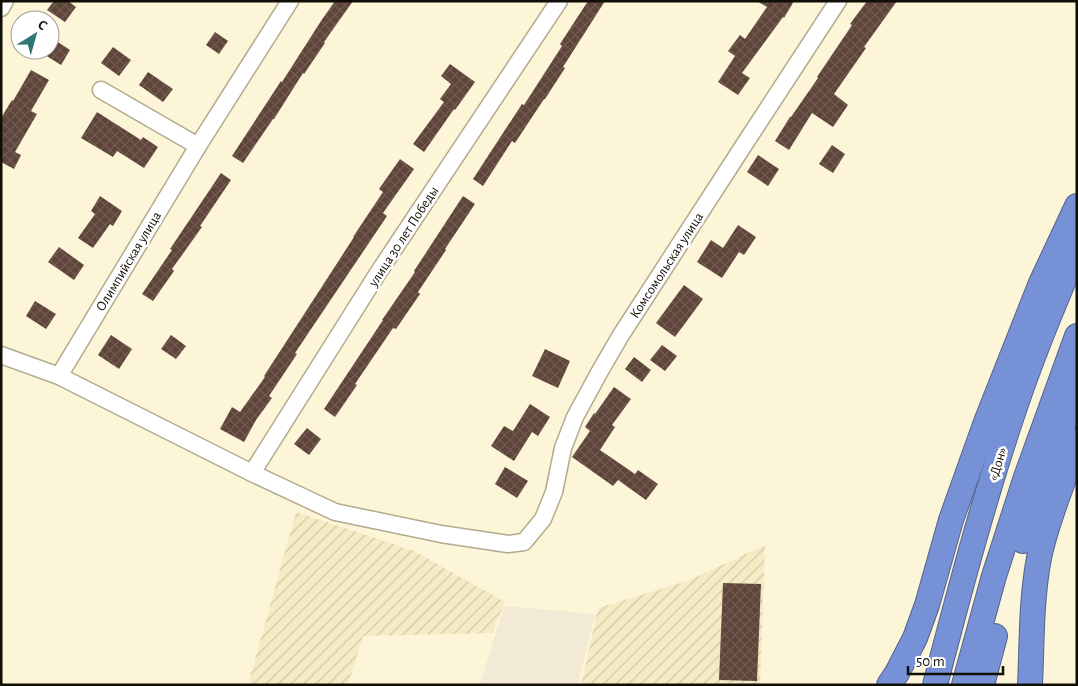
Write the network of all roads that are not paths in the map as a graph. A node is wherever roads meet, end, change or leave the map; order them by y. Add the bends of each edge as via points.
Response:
1 (5, 1) edge
2 (290, 1) edge
3 (560, 1) edge
4 (838, 1) edge
5 (1, 8) edge
6 (101, 90) dead end
7 (198, 146) junction
8 (1077, 206) edge
9 (1077, 249) edge
10 (1077, 336) edge
11 (1, 355) edge
12 (59, 376) junction
13 (1077, 385) edge
14 (1077, 441) edge
15 (252, 473) junction
16 (890, 685) edge
17 (935, 685) edge
18 (964, 685) edge
19 (982, 685) edge
20 (1030, 685) edge

1 - 5 street
2 - 7 street, Олимпийская улица
3 - 15 street, улица 30 лет Победы via 378,274
4 - 15 street, Комсомольская улица via 600,371 575,417 563,448 554,492 543,519 524,542 508,544 441,534 334,512
6 - 7 street
7 - 12 street, Олимпийская улица
8 - 16 highway via 1041,283 986,422 951,520 915,638
9 - 17 highway, «Дон» via 1010,421 977,528
10 - 18 highway via 1023,486
11 - 12 street
12 - 15 street
13 - 19 highway via 1008,588
14 - 20 highway via 1046,527 1039,558 1034,592

